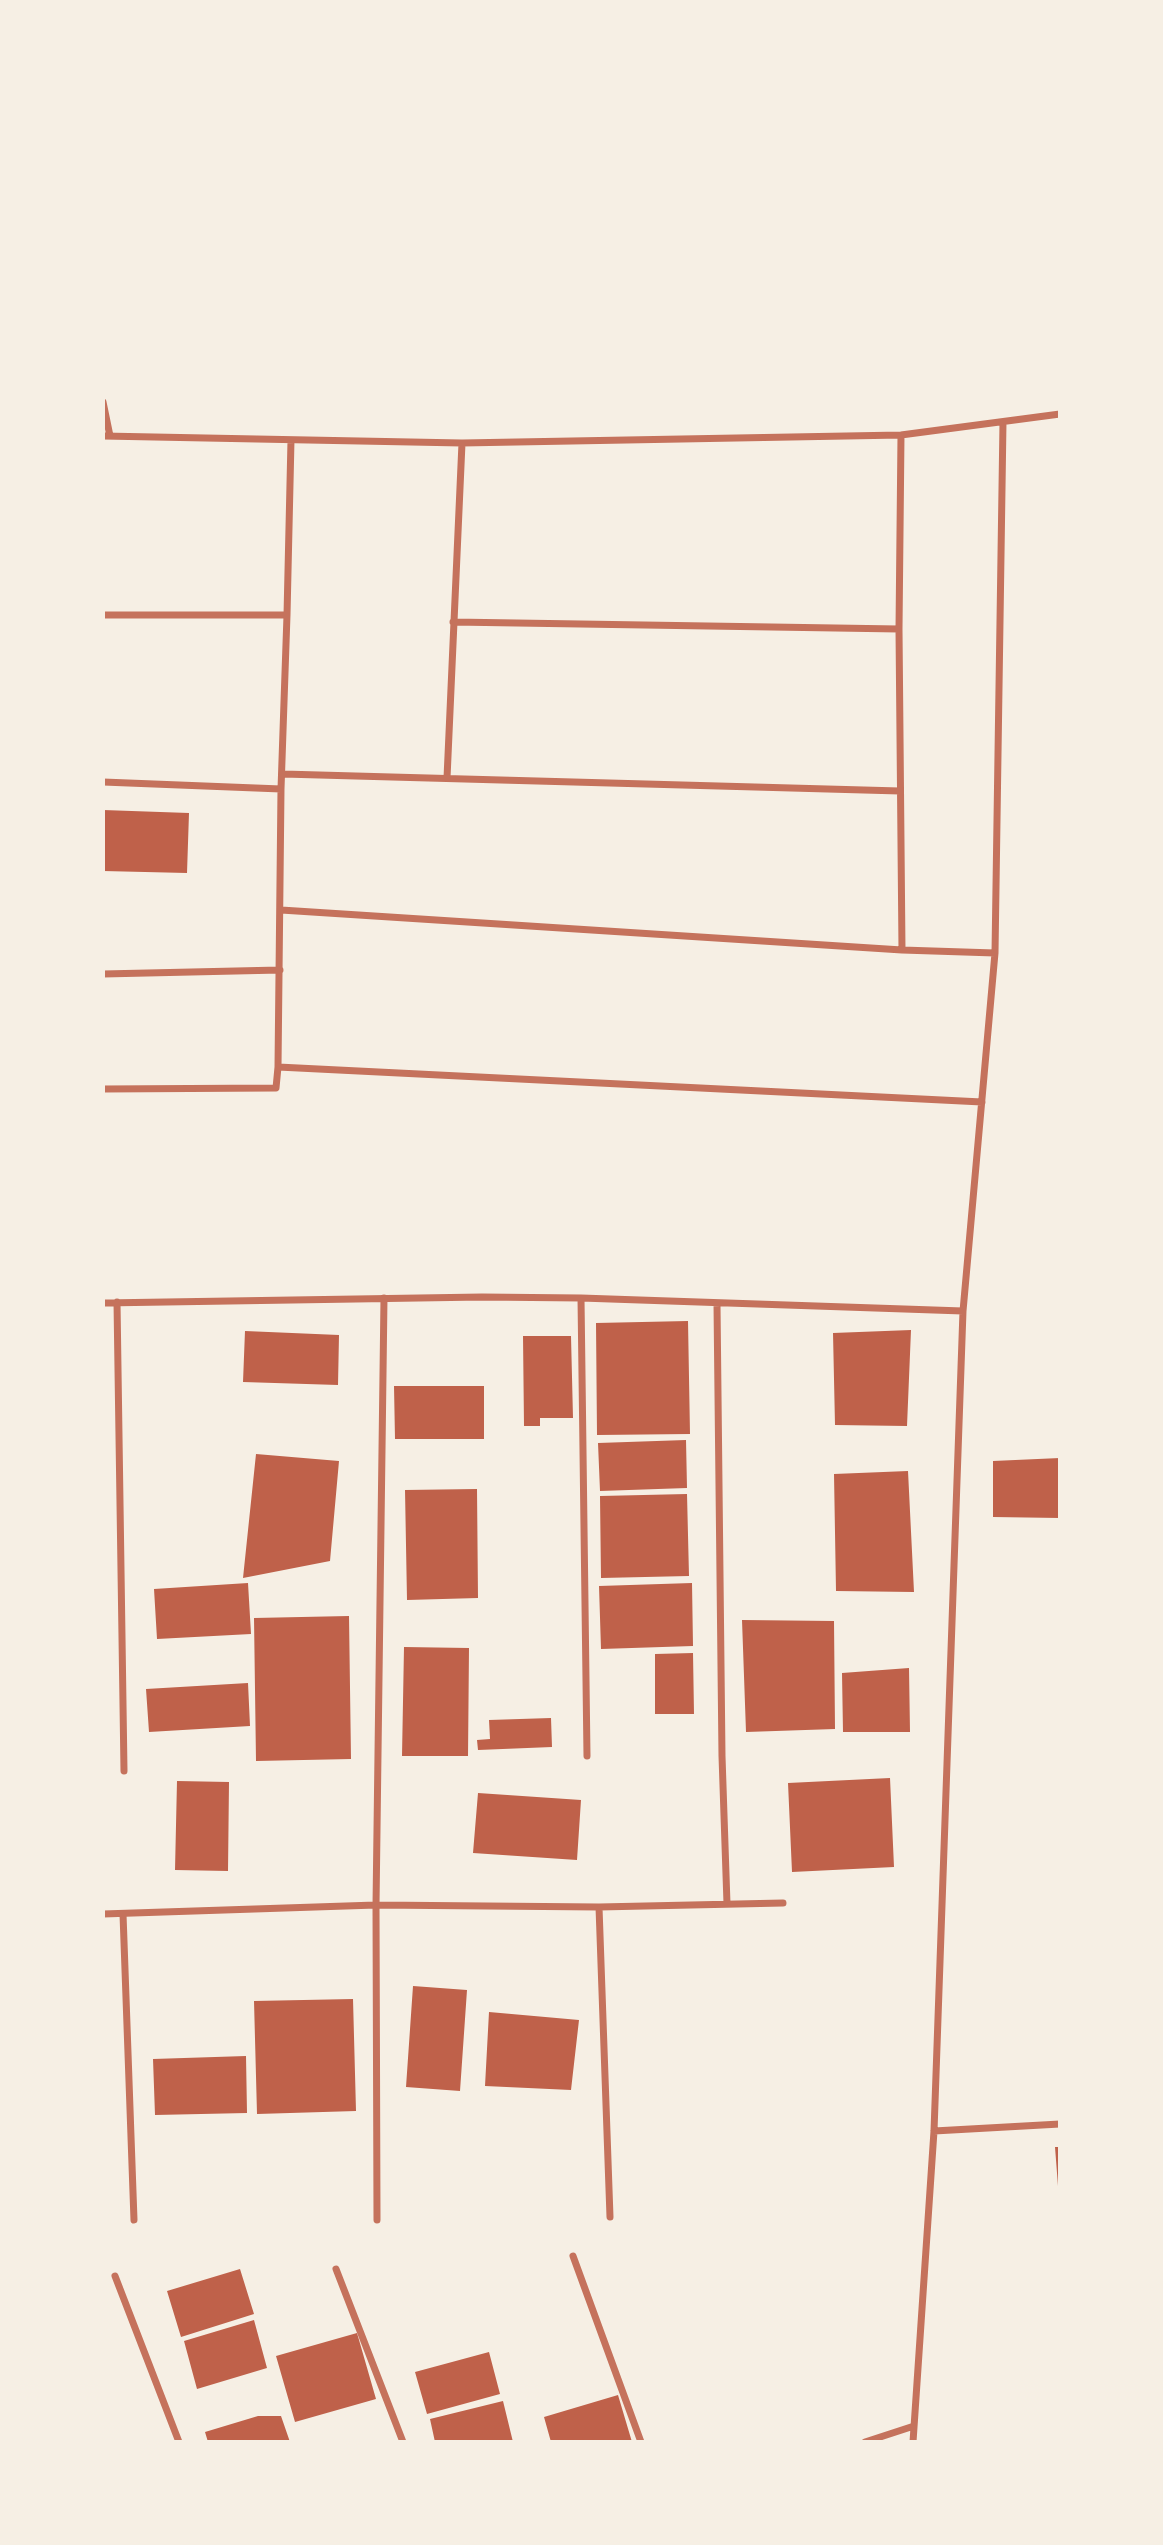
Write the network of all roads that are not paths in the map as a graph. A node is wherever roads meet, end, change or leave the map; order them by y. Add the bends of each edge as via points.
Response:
1 (103, 402) edge
2 (1060, 414) edge
3 (1003, 422) junction
4 (901, 435) junction
5 (106, 436) edge
6 (291, 440) junction
7 (463, 443) junction
8 (103, 615) edge
9 (287, 615) junction
10 (453, 622) junction
11 (899, 629) junction
12 (282, 774) junction
13 (447, 778) junction
14 (103, 782) edge
15 (281, 789) junction
16 (900, 791) junction
17 (281, 910) junction
18 (902, 950) junction
19 (995, 953) junction
20 (280, 970) junction
21 (103, 974) edge
22 (278, 1067) junction
23 (103, 1089) edge
24 (982, 1102) junction
25 (384, 1298) junction
26 (581, 1298) junction
27 (117, 1302) junction
28 (103, 1303) edge
29 (717, 1304) junction
30 (963, 1311) junction
31 (587, 1756) dead end
32 (124, 1771) dead end
33 (727, 1903) junction
34 (783, 1903) dead end
35 (376, 1905) junction
36 (599, 1908) junction
37 (103, 1914) edge
38 (123, 1914) junction
39 (1060, 2124) edge
40 (934, 2131) junction
41 (610, 2217) dead end
42 (134, 2220) dead end
43 (377, 2220) dead end
44 (573, 2256) dead end
45 (336, 2269) dead end
46 (115, 2276) dead end
47 (914, 2426) junction
48 (179, 2442) edge
49 (403, 2442) edge
50 (641, 2442) edge
51 (865, 2442) edge
52 (913, 2442) edge

1 - 5 street
2 - 3 street
3 - 4 street
3 - 19 street
4 - 7 street
4 - 11 street
5 - 6 street
6 - 7 street
6 - 9 street
7 - 10 street
8 - 9 street
9 - 12 street
10 - 11 street
10 - 13 street
11 - 16 street
12 - 13 street
12 - 15 street
13 - 16 street
14 - 15 street
15 - 17 street
16 - 18 street
17 - 18 street
17 - 20 street
18 - 19 street
19 - 24 street
20 - 21 street
20 - 22 street
22 - 23 street via 276,1088
22 - 24 street
24 - 30 street
25 - 26 street
25 - 27 street
25 - 35 street
26 - 29 street
26 - 31 street
27 - 28 street
27 - 32 street
29 - 30 street
29 - 33 street
30 - 40 street
33 - 34 street
33 - 36 street
35 - 36 street
35 - 38 street
35 - 43 street
36 - 41 street
37 - 38 street
38 - 42 street
39 - 40 street
40 - 47 street
44 - 50 street
45 - 49 street
46 - 48 street
47 - 51 street
47 - 52 street

